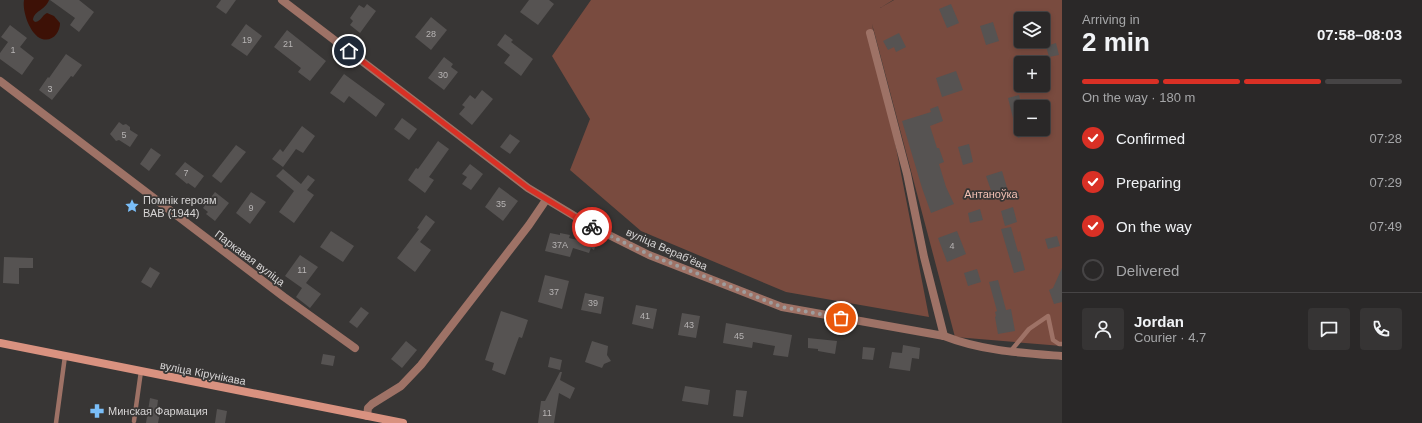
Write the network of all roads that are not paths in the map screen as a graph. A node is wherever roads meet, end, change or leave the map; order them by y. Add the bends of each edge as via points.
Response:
1 (282, 0) edge
2 (870, 34) dead end
3 (0, 81) edge
4 (546, 200) junction
5 (944, 336) junction
6 (0, 344) edge
7 (1062, 344) edge
8 (355, 348) dead end
9 (1010, 352) junction
10 (65, 356) junction
11 (1062, 356) edge
12 (141, 371) junction
13 (367, 416) junction
14 (134, 421) dead end
15 (56, 423) edge
16 (403, 423) edge

1 - 4 street, вуліца Верабʼёва
2 - 5 street via 907,174
3 - 8 street, Паркавая вуліца
4 - 5 street, вуліца Верабʼёва via 650,255 782,307
4 - 13 street via 421,365 401,386 372,404 368,408
5 - 9 street, вуліца Верабʼёва via 969,345
6 - 10 street, вуліца Кірунікава
7 - 9 lane via 1053,340 1048,316 1029,330
9 - 11 street, вуліца Верабʼёва
10 - 12 street, вуліца Кірунікава
10 - 15 lane
12 - 13 street, вуліца Кірунікава
12 - 14 lane
13 - 16 street, вуліца Кірунікава

